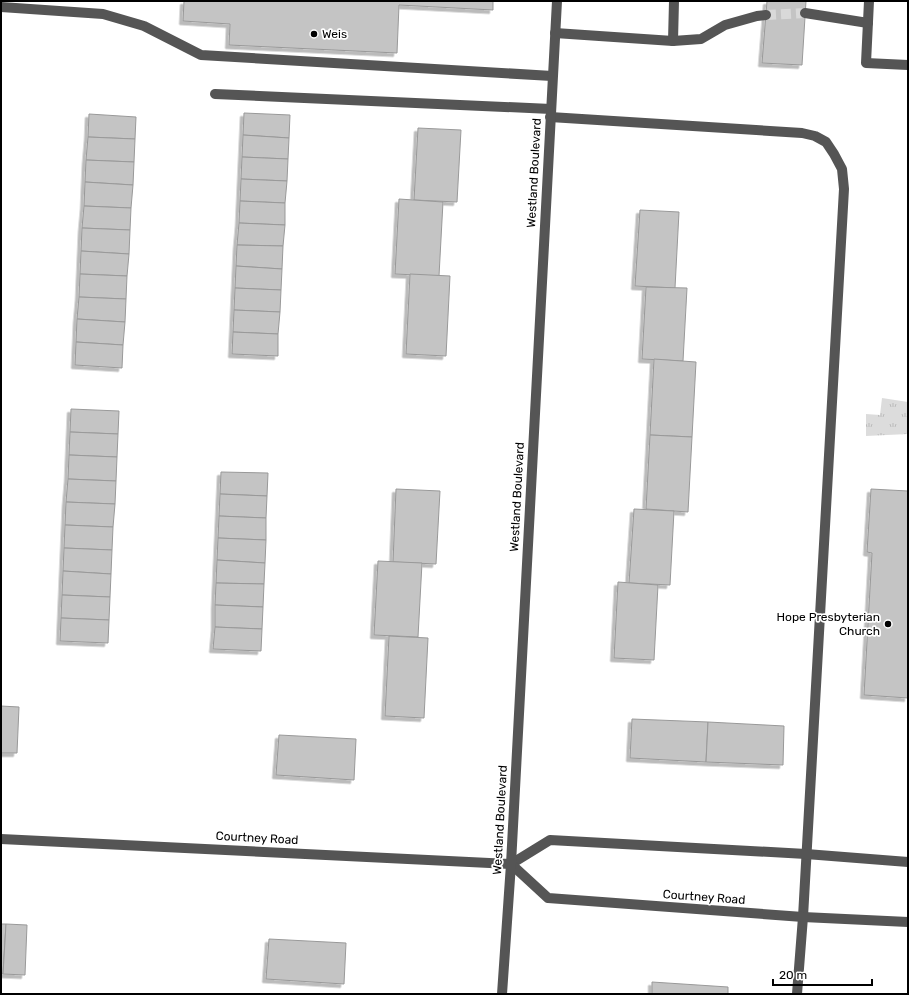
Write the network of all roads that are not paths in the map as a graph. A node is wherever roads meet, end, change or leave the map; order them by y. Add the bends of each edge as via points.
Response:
1 (556, 1) edge
2 (674, 1) edge
3 (869, 1) edge
4 (1, 7) edge
5 (805, 13) tunnel mouth
6 (766, 15) tunnel mouth
7 (868, 22) junction
8 (555, 33) junction
9 (673, 42) junction
10 (908, 65) edge
11 (552, 76) junction
12 (215, 94) dead end
13 (550, 113) junction
14 (1, 839) edge
15 (806, 854) junction
16 (908, 862) edge
17 (511, 864) junction
18 (803, 918) junction
19 (908, 922) edge
20 (502, 994) edge
21 (797, 994) edge

1 - 8 street, Westland Boulevard
2 - 9 street
3 - 7 street
4 - 11 street via 103,14 144,26 201,55
5 - 7 street
6 - 9 street via 725,25 701,39
7 - 10 street via 866,63
8 - 9 street
8 - 11 street, Westland Boulevard
11 - 13 street, Westland Boulevard
12 - 13 street
13 - 15 street via 802,133 826,142 842,169 844,197
13 - 17 street, Westland Boulevard
14 - 17 street, Courtney Road
15 - 16 street
15 - 17 street via 550,840
15 - 18 street
17 - 18 street, Courtney Road via 548,898
17 - 20 street, Westland Boulevard
18 - 19 street, Courtney Road
18 - 21 street

